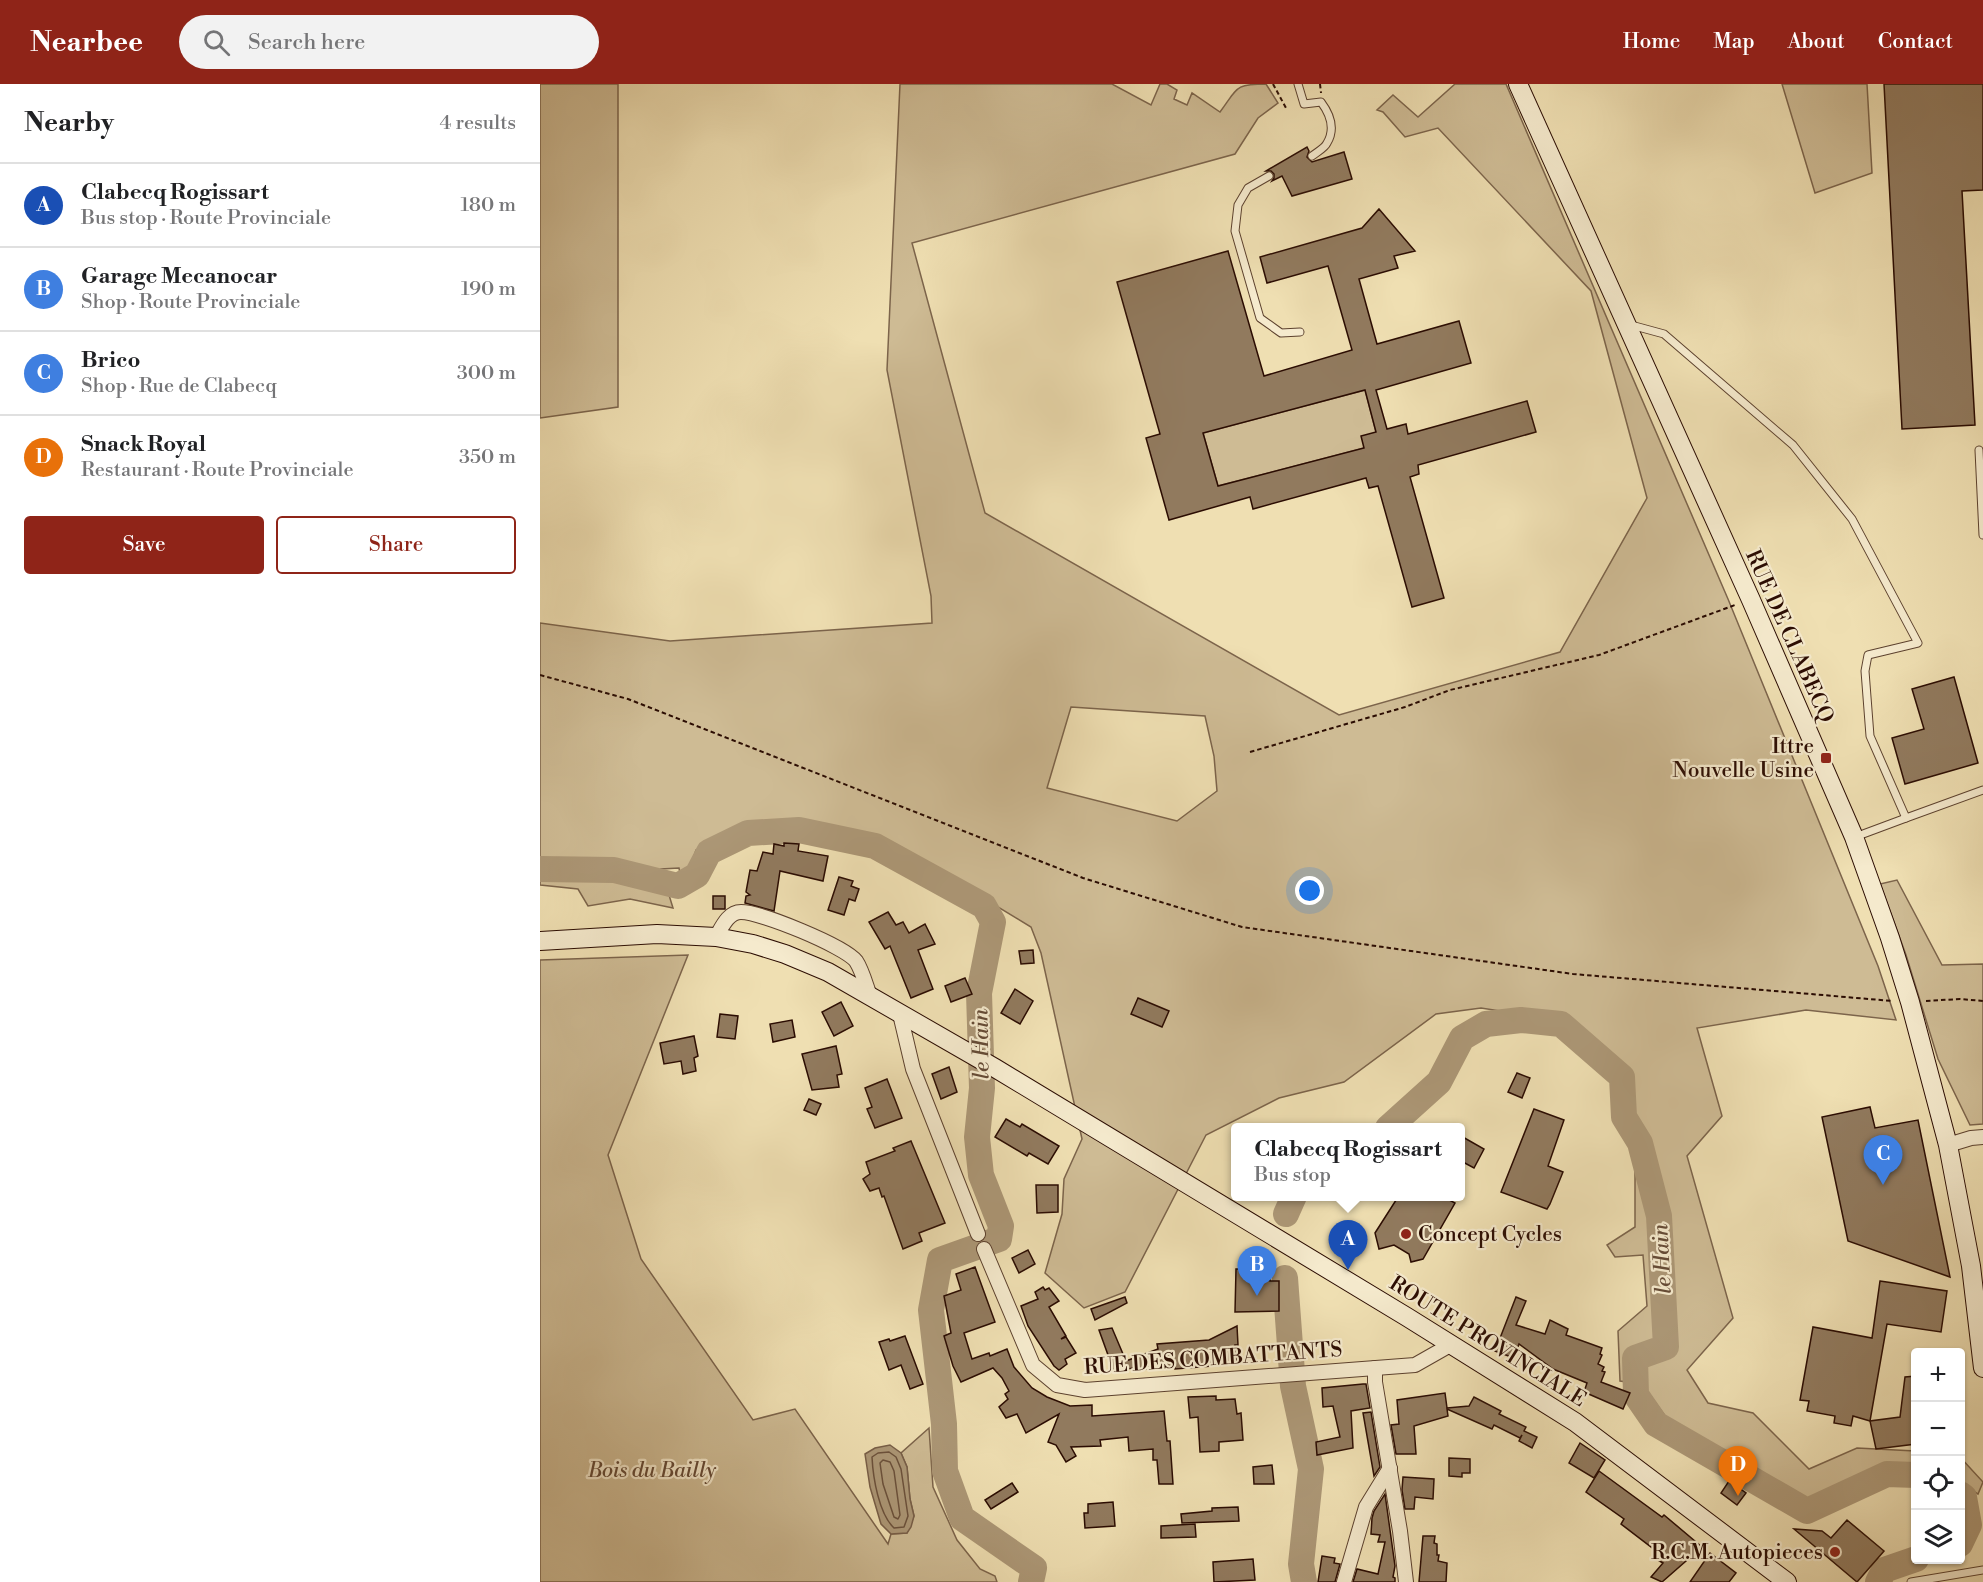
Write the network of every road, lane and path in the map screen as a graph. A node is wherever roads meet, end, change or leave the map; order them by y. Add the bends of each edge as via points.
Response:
1 (1273, 84) edge
2 (1298, 84) edge
3 (1518, 84) edge
4 (1286, 108) dead end
5 (1312, 156) dead end
6 (1269, 176) dead end
7 (1626, 324) junction
8 (1300, 332) dead end
9 (1979, 450) dead end
10 (1983, 536) edge
11 (1751, 600) junction
12 (540, 675) edge
13 (1250, 752) dead end
14 (1983, 790) edge
15 (1906, 818) junction
16 (1854, 837) junction
17 (716, 937) junction
18 (540, 941) edge
19 (870, 996) junction
20 (1983, 1001) edge
21 (1910, 1002) junction
22 (900, 1014) junction
23 (1983, 1137) edge
24 (1948, 1145) junction
25 (978, 1234) dead end
26 (984, 1250) dead end
27 (1452, 1344) junction
28 (1375, 1368) junction
29 (1983, 1368) edge
30 (1390, 1468) junction
31 (1983, 1570) edge
32 (1344, 1582) edge
33 (1406, 1582) edge
34 (1787, 1582) edge
35 (1911, 1582) edge

1 - 4 path
2 - 5 lane via 1304,104 1321,102 1332,124 1327,144
3 - 7 main road, RUE DE CLABECQ
6 - 8 lane via 1248,188 1238,205 1235,231 1260,318 1281,333
7 - 11 main road, RUE DE CLABECQ
7 - 15 lane via 1664,334 1793,446 1852,519 1918,643 1868,655 1865,671 1870,736
9 - 10 lane
11 - 13 path via 1599,655 1450,690
11 - 16 main road, RUE DE CLABECQ
12 - 21 path via 628,699 1083,878 1242,927 1573,974
14 - 15 lane
15 - 16 lane
16 - 21 main road, RUE DE CLABECQ
17 - 18 main road, ROUTE PROVINCIALE via 657,934
17 - 19 main road, ROUTE PROVINCIALE via 785,954
17 - 19 street via 729,917 740,912 784,924 855,961
19 - 22 main road, ROUTE PROVINCIALE
20 - 21 path
21 - 24 main road, RUE DE CLABECQ
22 - 25 street via 913,1069
22 - 27 main road, ROUTE PROVINCIALE
23 - 24 street
24 - 29 main road, RUE DE CLABECQ via 1971,1266
26 - 28 street, RUE DES COMBATTANTS via 1033,1365 1057,1385 1085,1390
27 - 28 street, RUE DES COMBATTANTS via 1415,1365
27 - 34 main road, ROUTE PROVINCIALE via 1575,1422
28 - 30 street
30 - 32 street via 1366,1507
30 - 33 street
31 - 35 lane

